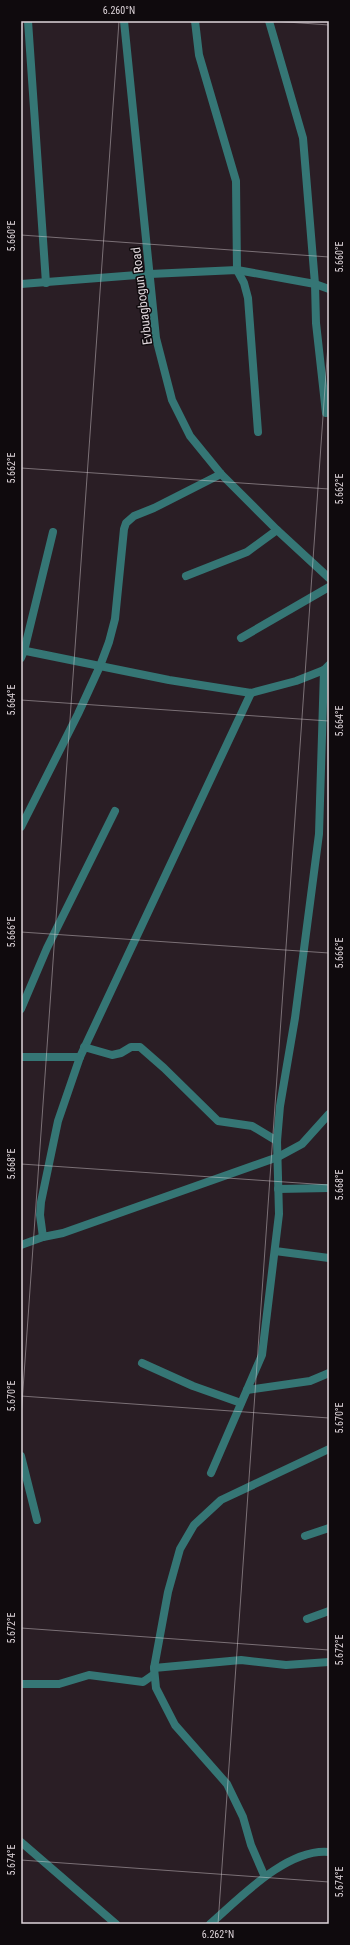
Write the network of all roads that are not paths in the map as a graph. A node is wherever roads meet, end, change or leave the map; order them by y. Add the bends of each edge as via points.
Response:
1 (28, 21) edge
2 (124, 21) edge
3 (195, 21) edge
4 (269, 21) edge
5 (237, 270) junction
6 (150, 274) junction
7 (46, 283) junction
8 (21, 284) edge
9 (315, 284) junction
10 (329, 289) edge
11 (326, 413) dead end
12 (258, 432) dead end
13 (220, 474) junction
14 (277, 530) junction
15 (54, 532) dead end
16 (186, 576) dead end
17 (329, 578) edge
18 (329, 587) edge
19 (242, 638) dead end
20 (22, 653) edge
21 (100, 666) junction
22 (326, 668) edge
23 (251, 693) junction
24 (115, 811) dead end
25 (21, 827) edge
26 (21, 1009) edge
27 (84, 1048) junction
28 (21, 1057) edge
29 (80, 1057) junction
30 (329, 1114) edge
31 (277, 1142) junction
32 (278, 1157) junction
33 (329, 1188) edge
34 (278, 1189) junction
35 (43, 1238) junction
36 (21, 1246) edge
37 (275, 1251) junction
38 (329, 1258) edge
39 (142, 1363) dead end
40 (329, 1373) edge
41 (247, 1390) junction
42 (241, 1403) junction
43 (329, 1449) edge
44 (21, 1459) edge
45 (211, 1473) dead end
46 (37, 1520) dead end
47 (329, 1528) edge
48 (305, 1536) dead end
49 (329, 1611) edge
50 (307, 1619) dead end
51 (329, 1662) edge
52 (153, 1671) junction
53 (21, 1684) edge
54 (21, 1842) edge
55 (329, 1852) edge
56 (264, 1875) junction
57 (116, 1924) edge
58 (210, 1924) edge

1 - 7 street
2 - 6 street, Evbuagbogun Road
3 - 5 street via 199,55 236,182
4 - 9 street via 303,138
5 - 6 street
5 - 9 street
5 - 12 street via 248,298
6 - 7 street
6 - 13 street, Evbuagbogun Road via 156,338 172,400 190,436
7 - 8 street
9 - 10 street
9 - 11 street via 316,323
13 - 14 street, Evbuagbogun Road
13 - 21 street via 134,516 126,523 115,620
14 - 16 street via 247,552
14 - 17 street, Evbuagbogun Road
15 - 20 street
18 - 19 street
20 - 21 street
21 - 23 street
21 - 25 street
22 - 23 street via 296,682
22 - 31 street via 319,834
23 - 27 street
24 - 26 street via 47,948
27 - 29 street
27 - 31 street via 116,1055 132,1047 140,1047 218,1121 252,1126
28 - 29 street
29 - 35 street via 58,1121 41,1202
30 - 32 street via 302,1144
31 - 32 street
32 - 34 street
32 - 35 street
33 - 34 street
34 - 37 street via 279,1214
35 - 36 street
37 - 38 street
37 - 41 street via 262,1355
39 - 42 street via 193,1386
40 - 41 street via 310,1381
41 - 42 street
42 - 45 street
43 - 52 street via 221,1500 194,1525 180,1549 168,1592
44 - 46 street
47 - 48 street
49 - 50 street
51 - 52 street via 286,1665 241,1660
52 - 53 street via 144,1682 89,1675 59,1684
52 - 56 street via 156,1688 174,1725 227,1784 243,1817 251,1845
54 - 57 street
55 - 56 street via 309,1852
56 - 58 street

